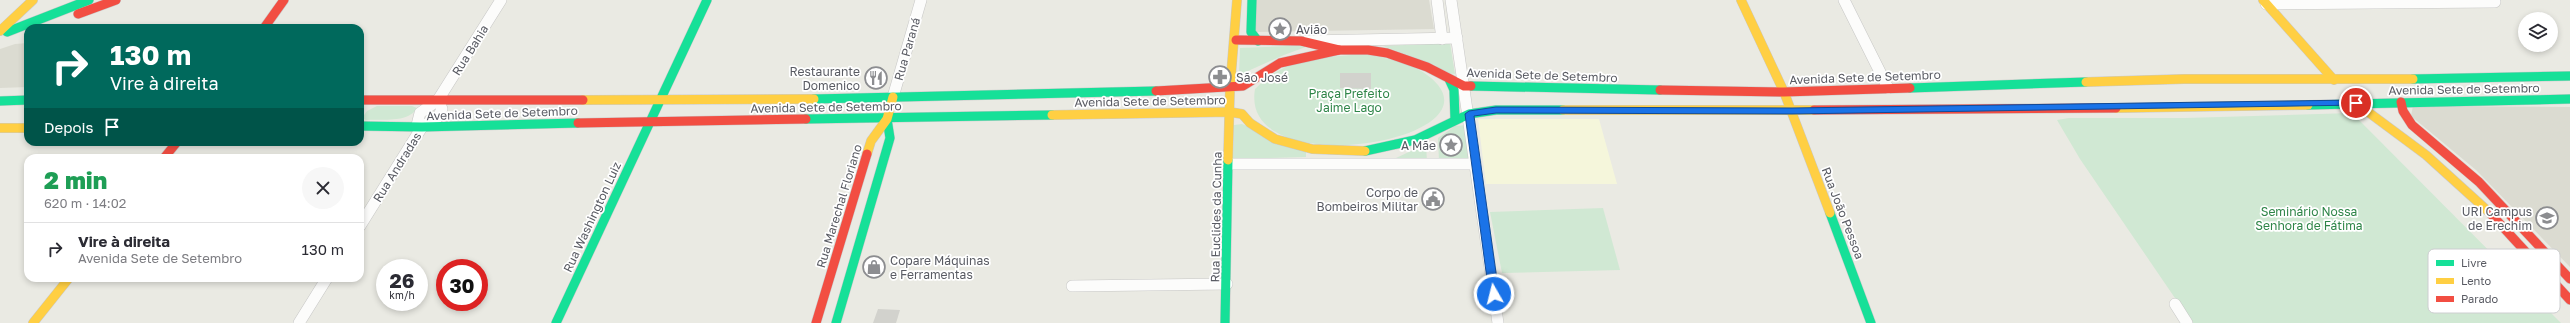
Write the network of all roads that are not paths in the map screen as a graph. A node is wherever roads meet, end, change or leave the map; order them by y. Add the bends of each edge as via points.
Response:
1 (19, 0) edge
2 (33, 0) edge
3 (89, 0) edge
4 (116, 0) edge
5 (284, 0) edge
6 (501, 0) edge
7 (707, 0) edge
8 (921, 0) edge
9 (1237, 0) edge
10 (1252, 0) edge
11 (1437, 0) edge
12 (1451, 0) edge
13 (1741, 0) edge
14 (1844, 0) edge
15 (2265, 2) edge
16 (2495, 2) dead end
17 (0, 18) edge
18 (51, 24) edge
19 (267, 24) edge
20 (3, 31) edge
21 (24, 34) edge
22 (1255, 37) junction
23 (1457, 38) junction
24 (1442, 39) junction
25 (1236, 40) junction
26 (1392, 40) junction
27 (1300, 41) junction
28 (1339, 50) junction
29 (1354, 50) junction
30 (2570, 76) edge
31 (1449, 79) junction
32 (2197, 79) junction
33 (2334, 80) junction
34 (1243, 86) junction
35 (1464, 86) junction
36 (1230, 88) junction
37 (1888, 88) junction
38 (1784, 92) junction
39 (893, 98) junction
40 (660, 99) junction
41 (2570, 99) edge
42 (24, 100) edge
43 (364, 100) edge
44 (438, 100) junction
45 (0, 101) edge
46 (2401, 102) junction
47 (2356, 103) junction
48 (1100, 104) junction
49 (2216, 106) junction
50 (10, 110) dead end
51 (1899, 110) junction
52 (1792, 111) junction
53 (1230, 112) junction
54 (1242, 114) junction
55 (1469, 114) junction
56 (887, 119) junction
57 (1455, 120) junction
58 (650, 121) junction
59 (364, 126) edge
60 (422, 127) junction
61 (0, 128) edge
62 (24, 128) edge
63 (174, 146) edge
64 (1331, 150) junction
65 (1364, 151) junction
66 (167, 154) edge
67 (1230, 164) junction
68 (1303, 164) junction
69 (1399, 164) junction
70 (1476, 164) junction
71 (2463, 167) junction
72 (2443, 169) junction
73 (364, 220) edge
74 (2523, 249) edge
75 (2541, 249) edge
76 (2560, 269) edge
77 (2570, 279) edge
78 (66, 282) edge
79 (325, 282) edge
80 (1227, 284) junction
81 (1072, 286) dead end
82 (2560, 289) edge
83 (2570, 300) edge
84 (2175, 304) dead end
85 (33, 323) edge
86 (299, 323) edge
87 (556, 323) edge
88 (816, 323) edge
89 (836, 323) edge
90 (1226, 323) edge
91 (1498, 323) edge
92 (1871, 323) edge
93 (2187, 323) edge

1 - 17 main road
2 - 20 main road
3 - 20 main road
4 - 18 main road
5 - 19 main road
6 - 44 street, Rua Bahia
7 - 40 main road, Rua Washington Luiz
8 - 39 street, Rua Paraná
9 - 25 main road, Rua Euclides da Cunha
10 - 22 main road
11 - 24 street
12 - 23 street
13 - 38 main road, Rua João Pessoa
14 - 37 street
15 - 16 street
15 - 33 main road
20 - 21 main road via 9,35 4,41
22 - 25 main road
22 - 27 main road
23 - 24 street
23 - 35 street
24 - 26 street
25 - 36 main road, Rua Euclides da Cunha
26 - 27 street
26 - 29 street
27 - 28 main road
28 - 29 main road, Avenida Sete de Setembro
28 - 34 main road, Avenida Sete de Setembro via 1280,63
29 - 31 main road, Avenida Sete de Setembro via 1374,51 1407,60
30 - 33 main road, Avenida Sete de Setembro
31 - 35 main road, Avenida Sete de Setembro
31 - 57 main road via 1454,90
32 - 33 main road, Avenida Sete de Setembro
32 - 37 main road, Avenida Sete de Setembro
32 - 49 main road
33 - 47 main road
34 - 36 main road, Avenida Sete de Setembro
34 - 54 main road via 1238,101
35 - 38 main road, Avenida Sete de Setembro
35 - 55 street
36 - 48 main road, Avenida Sete de Setembro
36 - 53 main road, Rua Euclides da Cunha
37 - 38 main road, Avenida Sete de Setembro
37 - 51 main road
38 - 52 main road, Rua João Pessoa
39 - 40 main road, Avenida Sete de Setembro
39 - 48 main road, Avenida Sete de Setembro
39 - 56 main road
40 - 44 main road, Avenida Sete de Setembro
40 - 58 main road, Rua Washington Luiz
41 - 46 main road, Avenida Sete de Setembro
42 - 45 main road
42 - 50 main road
43 - 44 main road, Avenida Sete de Setembro
44 - 60 street via 442,109 438,117
44 - 60 street via 423,109 418,117 416,123
46 - 47 main road, Avenida Sete de Setembro
46 - 71 main road via 2401,113 2412,127
47 - 49 main road, Avenida Sete de Setembro
47 - 72 main road via 2406,138
48 - 53 main road, Avenida Sete de Setembro
48 - 56 main road, Avenida Sete de Setembro
49 - 51 main road, Avenida Sete de Setembro
51 - 52 main road, Avenida Sete de Setembro
52 - 55 main road, Avenida Sete de Setembro via 1496,110
52 - 92 main road, Rua João Pessoa
53 - 54 main road, Avenida Sete de Setembro
53 - 67 main road, Rua Euclides da Cunha
54 - 64 main road, Avenida Sete de Setembro via 1250,123 1275,138 1312,149
55 - 57 main road, Avenida Sete de Setembro
55 - 70 street
56 - 58 main road, Avenida Sete de Setembro
56 - 88 main road, Rua Marechal Floriano via 871,141
56 - 89 main road via 890,138
57 - 65 main road, Avenida Sete de Setembro via 1415,140
58 - 60 main road, Avenida Sete de Setembro
58 - 87 main road, Rua Washington Luiz
59 - 60 main road, Avenida Sete de Setembro
60 - 73 street, Rua Andradas
61 - 62 main road
63 - 66 main road
64 - 65 main road, Avenida Sete de Setembro
64 - 68 street
65 - 69 street
67 - 68 street
67 - 80 main road, Rua Euclides da Cunha
68 - 69 street
69 - 70 street
70 - 91 street
71 - 72 main road
71 - 75 main road
72 - 74 main road via 2471,193
76 - 77 main road
78 - 85 main road
79 - 86 street
80 - 81 street
80 - 90 main road, Rua Euclides da Cunha
82 - 83 main road
84 - 93 street

